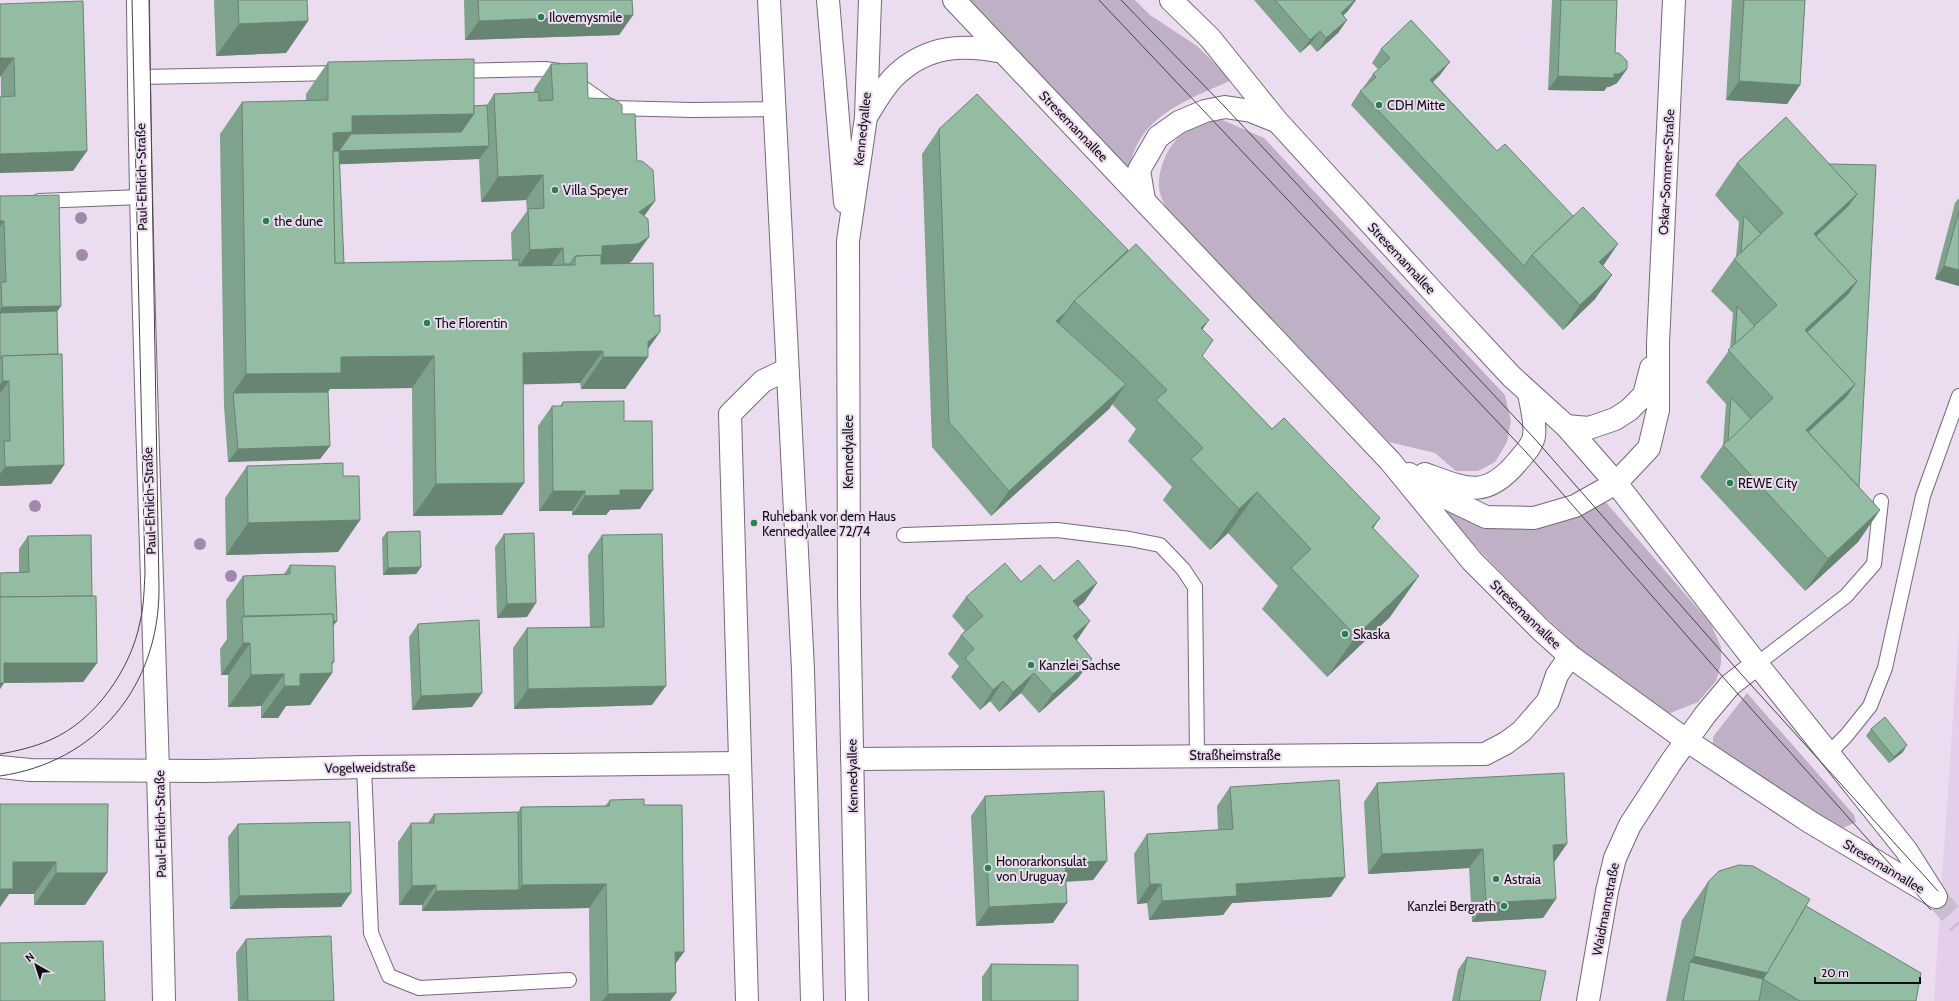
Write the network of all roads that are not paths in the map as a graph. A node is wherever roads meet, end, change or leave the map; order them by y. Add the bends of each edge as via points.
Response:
1 (138, 0) edge
2 (769, 0) edge
3 (828, 0) edge
4 (870, 0) edge
5 (954, 0) edge
6 (1171, 0) edge
7 (1674, 0) edge
8 (1003, 52) junction
9 (442, 71) edge
10 (355, 73) edge
11 (139, 77) junction
12 (775, 109) junction
13 (866, 117) junction
14 (1277, 121) junction
15 (141, 197) junction
16 (1144, 200) junction
17 (24, 202) edge
18 (848, 241) junction
19 (1658, 343) junction
20 (786, 370) junction
21 (1529, 393) junction
22 (1959, 396) edge
23 (1566, 426) junction
24 (1390, 461) junction
25 (1616, 483) junction
26 (1880, 501) dead end
27 (904, 535) dead end
28 (1570, 656) junction
29 (1757, 664) junction
30 (1686, 740) junction
31 (1829, 753) junction
32 (1197, 756) junction
33 (852, 759) junction
34 (740, 763) junction
35 (0, 767) edge
36 (364, 767) junction
37 (159, 771) junction
38 (570, 980) dead end
39 (164, 1001) edge
40 (747, 1001) edge
41 (812, 1001) edge
42 (857, 1001) edge
43 (1588, 1001) edge

1 - 11 street, Paul-Ehrlich-Straße
2 - 12 street
3 - 18 street
4 - 13 street, Kennedyallee
5 - 8 street, Stresemannallee
6 - 14 street, Stresemannallee via 1210,38
7 - 19 street, Oskar-Sommer-Straße
8 - 13 street via 961,46 924,57 895,76
8 - 16 street, Stresemannallee
9 - 12 lane via 559,71 612,108
10 - 11 lane
11 - 15 street, Paul-Ehrlich-Straße
12 - 20 street
13 - 18 street, Kennedyallee
14 - 16 street, Stresemannallee via 1251,111 1225,107 1205,111 1179,122 1158,137 1139,170
14 - 21 street, Stresemannallee
15 - 17 lane
15 - 37 street, Paul-Ehrlich-Straße via 151,590
16 - 24 street, Stresemannallee
18 - 33 street, Kennedyallee
19 - 23 street, Oskar-Sommer-Straße via 1644,395 1629,410 1616,419 1589,428
19 - 25 street, Oskar-Sommer-Straße via 1658,410 1649,448
20 - 34 street via 763,381 730,414
20 - 41 street via 803,670
21 - 23 street, Stresemannallee
21 - 24 street, Stresemannallee via 1534,438 1526,452 1506,475 1485,488 1459,487
22 - 31 lane via 1923,496 1885,668 1870,706
23 - 25 street, Stresemannallee
24 - 25 street, Stresemannallee via 1442,496 1486,517 1534,518 1575,506
24 - 28 street, Stresemannallee via 1472,561 1518,609
25 - 29 street, Stresemannallee
26 - 29 lane via 1874,564 1846,596
27 - 32 lane via 1058,530 1160,545 1183,569 1195,587
28 - 30 street, Stresemannallee
28 - 32 street, Straßheimstraße via 1557,675 1548,701 1531,721 1506,743 1485,754
29 - 30 street via 1730,685
29 - 31 street, Stresemannallee
30 - 31 street, Stresemannallee via 1810,822 1936,897 1906,850
30 - 43 street, Waidmannstraße via 1630,825 1615,858
32 - 33 street, Straßheimstraße
33 - 42 street, Kennedyallee
34 - 36 street, Vogelweidstraße
34 - 40 street
35 - 37 street, Vogelweidstraße via 30,770
36 - 37 street, Vogelweidstraße
36 - 38 lane via 371,933 389,976 419,988
37 - 39 street, Paul-Ehrlich-Straße

